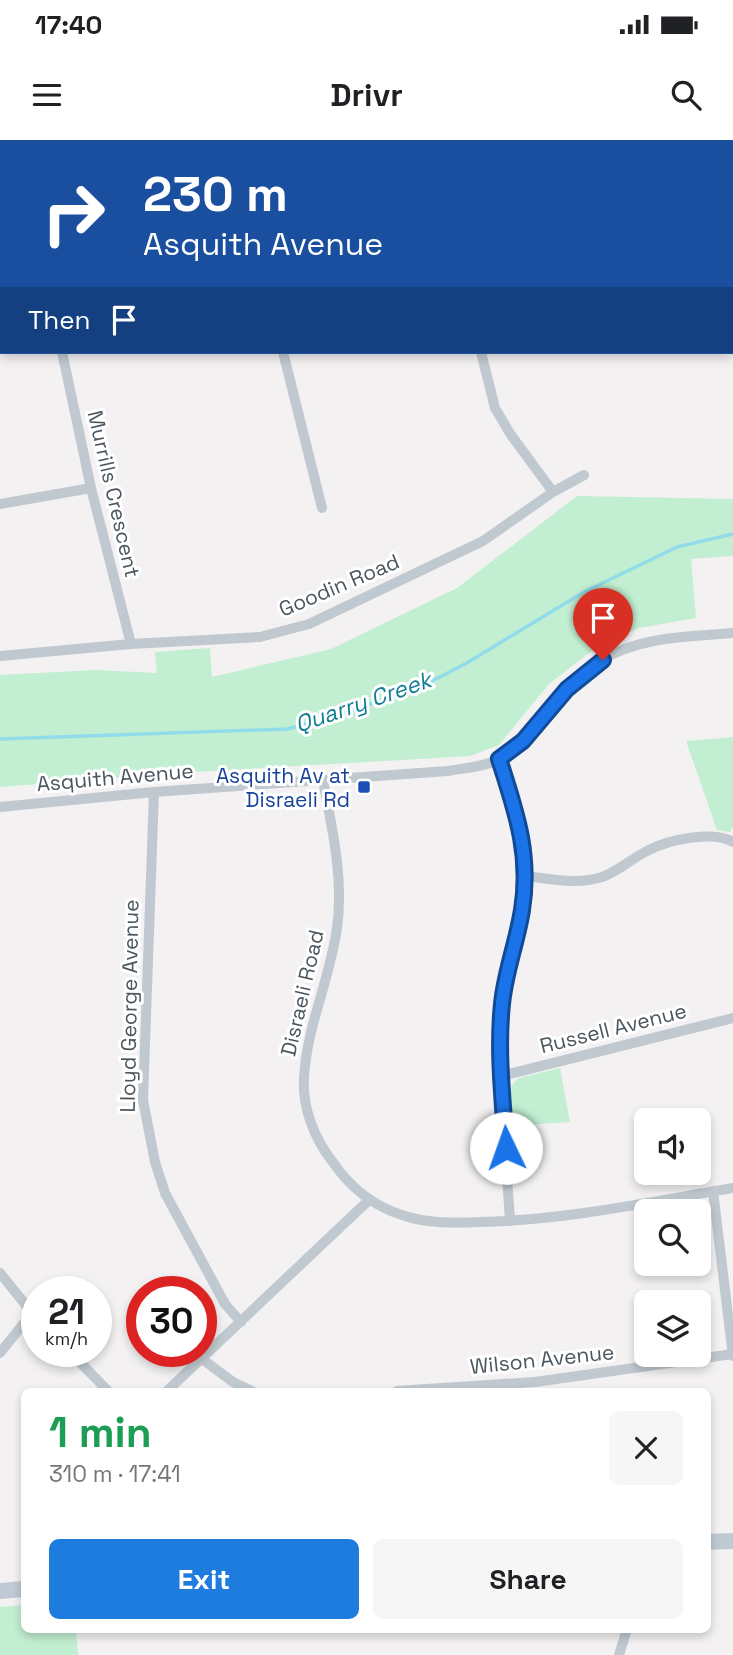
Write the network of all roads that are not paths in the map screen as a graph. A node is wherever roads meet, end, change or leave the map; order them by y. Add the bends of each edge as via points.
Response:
1 (62, 354) edge
2 (284, 354) edge
3 (482, 354) edge
4 (584, 475) dead end
5 (91, 488) junction
6 (553, 492) junction
7 (0, 505) edge
8 (322, 508) dead end
9 (733, 634) edge
10 (131, 644) junction
11 (0, 656) edge
12 (499, 759) junction
13 (323, 780) junction
14 (154, 792) junction
15 (0, 807) edge
16 (733, 842) edge
17 (526, 876) junction
18 (733, 1018) edge
19 (502, 1076) junction
20 (733, 1188) edge
21 (713, 1191) junction
22 (369, 1200) junction
23 (510, 1221) junction
24 (0, 1273) edge
25 (21, 1300) edge
26 (241, 1322) junction
27 (21, 1330) edge
28 (217, 1345) edge
29 (0, 1353) edge
30 (733, 1355) edge
31 (85, 1367) edge
32 (193, 1367) edge
33 (213, 1367) edge
34 (105, 1388) edge
35 (170, 1388) edge
36 (246, 1388) edge
37 (443, 1388) edge
38 (733, 1541) edge
39 (711, 1542) edge
40 (21, 1589) edge
41 (0, 1591) edge
42 (627, 1633) edge
43 (619, 1655) edge

1 - 5 street, Murrills Crescent
2 - 8 street
3 - 6 street via 495,408
4 - 6 street, Goodin Road
5 - 7 street
5 - 10 street, Murrills Crescent
6 - 10 street, Goodin Road via 483,541 309,624 260,637
9 - 12 street, Asquith Avenue via 661,639 603,660 567,689 523,741
10 - 11 street, Goodin Road
12 - 13 street, Asquith Avenue via 457,769
12 - 17 street via 519,820
13 - 14 street, Asquith Avenue
13 - 22 street, Disraeli Road via 337,865 338,926 309,1038 303,1081 309,1119 323,1150 342,1176
14 - 15 street, Asquith Avenue
14 - 26 street, Lloyd George Avenue via 143,1100 147,1129 165,1193 225,1304
16 - 17 street via 717,836 663,843 619,870 583,881
17 - 19 street via 502,1003
18 - 19 street, Russell Avenue
19 - 23 street
20 - 21 street, Disraeli Road
21 - 23 street, Disraeli Road
21 - 30 street
22 - 23 street, Disraeli Road via 436,1223
22 - 26 street
24 - 25 street
26 - 28 street
27 - 29 street
30 - 37 street, Wilson Avenue via 535,1382
31 - 34 street
32 - 35 street
33 - 36 street
38 - 39 street
40 - 41 street
42 - 43 street

